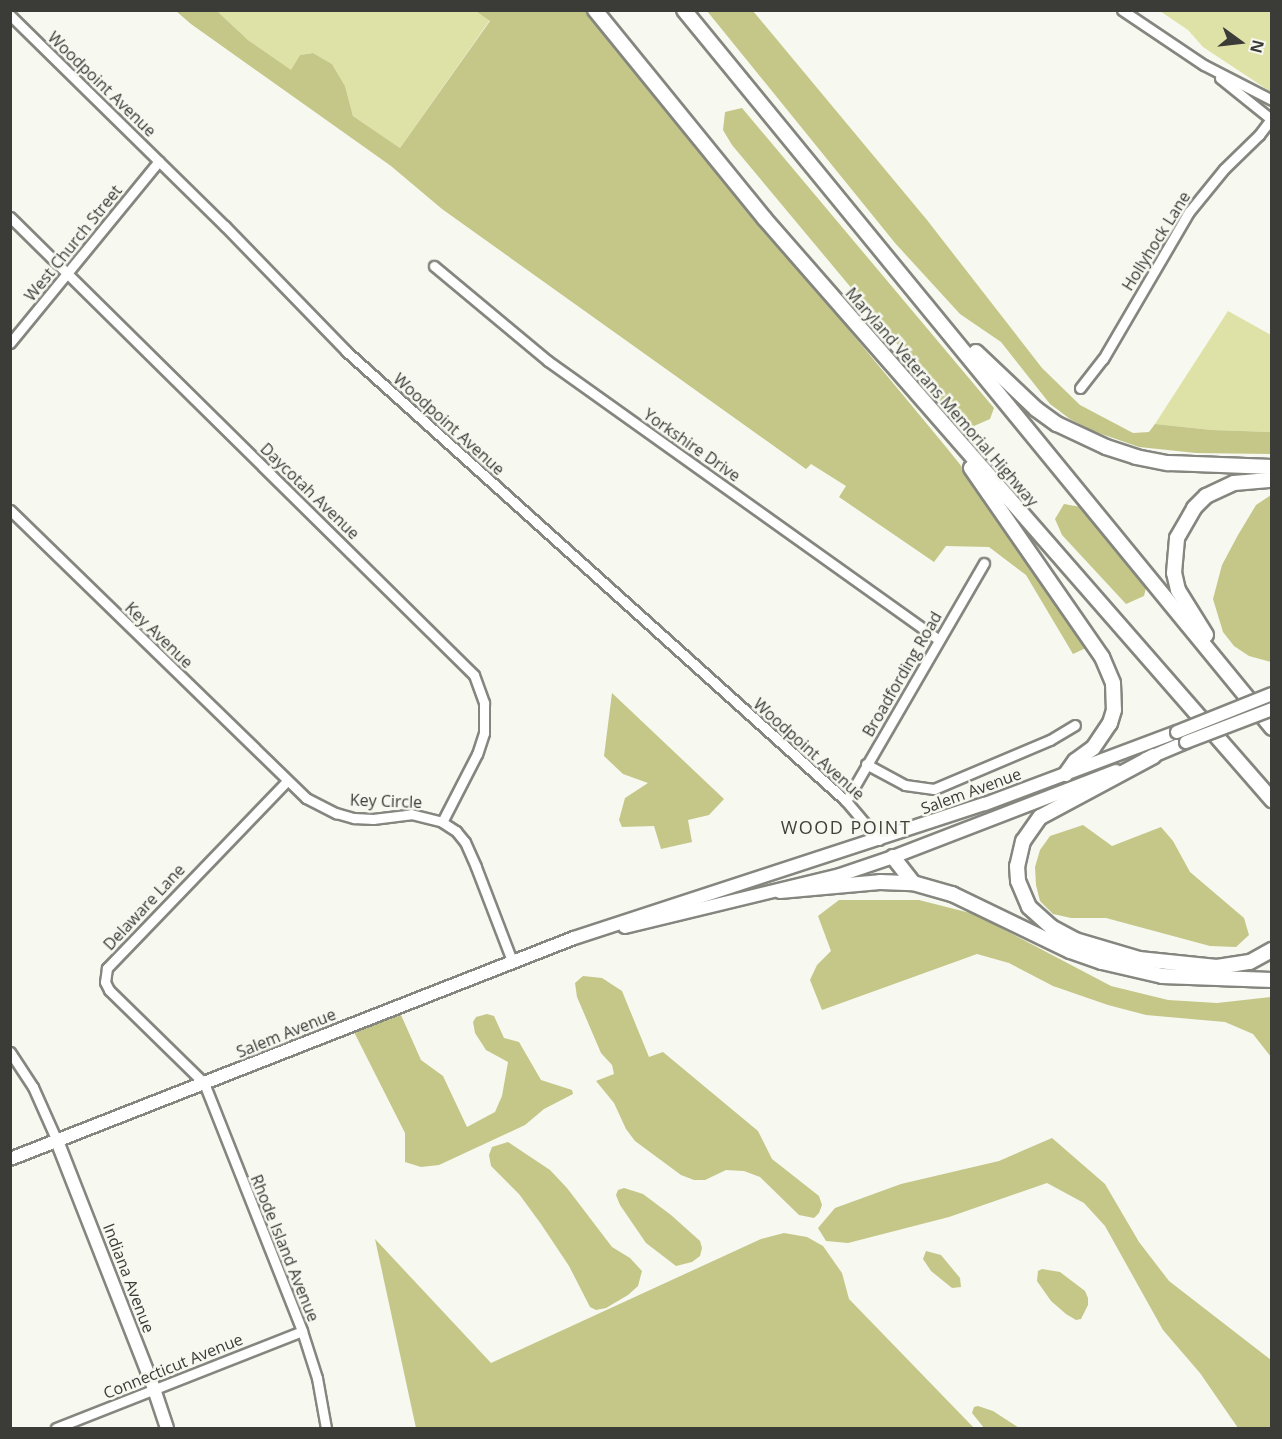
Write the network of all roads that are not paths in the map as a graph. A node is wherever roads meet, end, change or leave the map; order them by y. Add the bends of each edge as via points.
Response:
1 (595, 10) edge
2 (684, 10) edge
3 (1122, 10) edge
4 (10, 15) edge
5 (1204, 65) junction
6 (1233, 88) junction
7 (1272, 101) edge
8 (1271, 119) edge
9 (159, 161) junction
10 (10, 218) edge
11 (889, 260) junction
12 (434, 266) dead end
13 (68, 274) junction
14 (10, 343) edge
15 (1080, 388) dead end
16 (924, 402) junction
17 (1272, 467) edge
18 (1272, 480) edge
19 (10, 510) edge
20 (984, 563) dead end
21 (939, 640) junction
22 (1272, 693) edge
23 (1244, 695) junction
24 (1272, 709) edge
25 (1075, 725) dead end
26 (1272, 728) edge
27 (1224, 746) junction
28 (1154, 756) junction
29 (866, 764) junction
30 (1066, 774) junction
31 (287, 781) junction
32 (1272, 800) edge
33 (846, 801) junction
34 (1272, 810) edge
35 (442, 822) junction
36 (879, 840) junction
37 (893, 857) junction
38 (913, 884) junction
39 (780, 891) junction
40 (574, 938) junction
41 (1272, 950) edge
42 (512, 961) junction
43 (1272, 980) edge
44 (10, 1052) edge
45 (204, 1083) junction
46 (57, 1141) junction
47 (10, 1159) edge
48 (302, 1331) junction
49 (154, 1389) junction
50 (56, 1428) edge
51 (167, 1428) edge
52 (326, 1428) edge

1 - 16 highway, Maryland Veterans Memorial Highway via 764,218
2 - 11 highway
3 - 5 street
4 - 9 street, Woodpoint Avenue
5 - 6 street
5 - 7 street
6 - 7 street
6 - 8 street
8 - 15 street, Hollyhock Lane via 1189,212 1103,359
9 - 13 street, West Church Street
9 - 33 street, Woodpoint Avenue via 346,351
10 - 13 street, Daycotah Avenue
11 - 17 highway via 988,365 1057,424 1136,458 1201,466
11 - 23 highway
12 - 21 street, Yorkshire Drive via 548,361
13 - 14 street, West Church Street
13 - 35 street, Daycotah Avenue via 474,675 484,703 484,733
16 - 27 highway, Maryland Veterans Memorial Highway
16 - 30 highway via 1108,669 1114,696 1110,723 1093,748 1075,761
18 - 23 highway via 1234,483 1206,496 1184,523 1174,556 1178,590
19 - 31 street, Key Avenue
20 - 21 street, Broadfording Road
21 - 29 street, Broadfording Road
22 - 30 main road, Salem Avenue, bridge
23 - 26 highway
24 - 28 main road, Salem Avenue, bridge
25 - 29 street via 1050,740 934,789 905,785
27 - 32 highway, Maryland Veterans Memorial Highway
27 - 34 highway
28 - 37 main road, Salem Avenue
28 - 41 highway via 1040,817 1023,841 1017,866 1018,881 1029,907 1051,927 1076,940 1139,959 1217,967 1250,962
29 - 33 street, Broadfording Road
30 - 36 main road, Salem Avenue
31 - 35 street, Key Circle via 306,798 336,813 372,819 411,814
31 - 45 street, Delaware Lane via 107,968 105,982 109,990
33 - 36 street, Woodpoint Avenue
35 - 42 street, Key Circle via 465,842
36 - 37 main road
36 - 40 main road, Salem Avenue
37 - 38 highway
37 - 39 main road, Salem Avenue
38 - 39 highway via 869,883
38 - 43 highway via 952,894 1070,951 1135,972
39 - 40 main road, Salem Avenue
40 - 42 main road, Salem Avenue
42 - 45 main road, Salem Avenue
44 - 46 street via 33,1087
45 - 46 main road, Salem Avenue
45 - 48 street, Rhode Island Avenue
46 - 47 main road, Salem Avenue
46 - 49 main road, Indiana Avenue
48 - 49 street, Connecticut Avenue
48 - 52 street, Rhode Island Avenue via 317,1378
49 - 50 street, Connecticut Avenue
49 - 51 main road, Indiana Avenue

